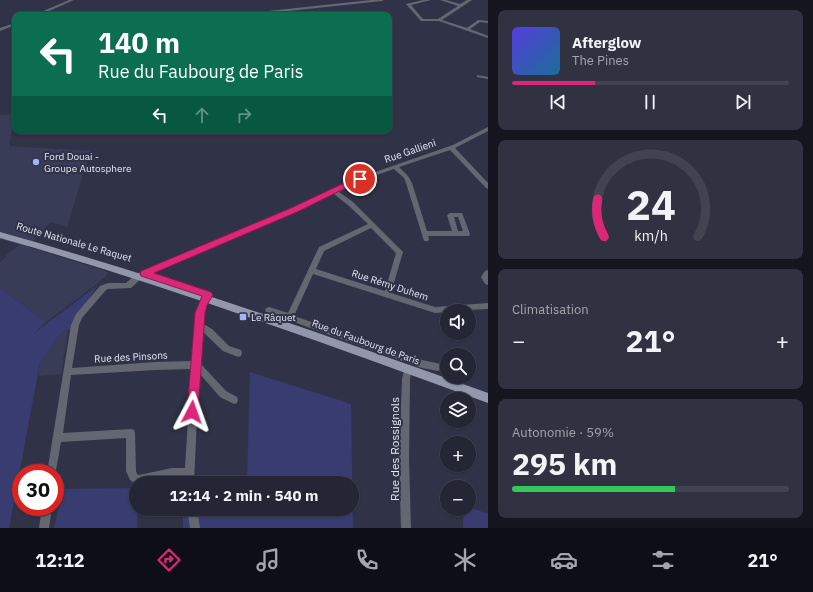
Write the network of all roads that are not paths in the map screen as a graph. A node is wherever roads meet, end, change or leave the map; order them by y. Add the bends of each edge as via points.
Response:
1 (72, 0) edge
2 (382, 0) edge
3 (429, 0) edge
4 (442, 0) edge
5 (470, 0) edge
6 (461, 6) junction
7 (44, 12) edge
8 (268, 12) edge
9 (439, 20) junction
10 (488, 22) edge
11 (12, 25) edge
12 (0, 30) edge
13 (466, 30) junction
14 (488, 38) edge
15 (479, 76) dead end
16 (488, 78) edge
17 (488, 129) edge
18 (452, 148) junction
19 (395, 167) junction
20 (488, 187) edge
21 (334, 191) junction
22 (372, 225) junction
23 (0, 233) edge
24 (456, 234) dead end
25 (119, 270) joint
26 (311, 270) junction
27 (488, 273) edge
28 (142, 274) junction
29 (488, 282) edge
30 (387, 295) junction
31 (207, 297) junction
32 (488, 306) edge
33 (268, 310) dead end
34 (290, 317) junction
35 (198, 325) junction
36 (238, 353) dead end
37 (196, 365) junction
38 (438, 367) dead end
39 (408, 369) junction
40 (68, 372) junction
41 (488, 398) edge
42 (234, 400) dead end
43 (58, 438) junction
44 (54, 464) edge
45 (133, 476) edge
46 (159, 476) edge
47 (178, 476) edge
48 (188, 476) edge
49 (46, 516) edge
50 (193, 516) edge
51 (44, 528) edge
52 (195, 528) edge
53 (406, 528) edge

1 - 7 street
2 - 8 street
3 - 9 street via 408,4 424,21
4 - 6 street
5 - 6 street
6 - 9 street
9 - 13 street
10 - 13 street via 480,21
11 - 12 street
13 - 14 street
15 - 16 street
17 - 18 street, Rue Gallieni
18 - 19 street, Rue Gallieni
18 - 20 street
19 - 21 street, Rue Gallieni
19 - 24 street via 409,183 425,236
21 - 22 street
21 - 28 street, Rue Gallieni
22 - 26 street via 322,248
22 - 30 street via 401,253
23 - 25 main road, Route Nationale Le Raquet
23 - 28 main road, Route Nationale Le Raquet via 68,250
25 - 28 main road, Rue du Faubourg de Paris
26 - 30 street, Rue Rémy Duhem
26 - 34 street
27 - 29 street via 485,276
28 - 31 main road, Rue du Faubourg de Paris
28 - 40 street, Rue Gallieni via 128,286 103,288 80,316 74,327
30 - 32 street, Rue Rémy Duhem via 438,310
31 - 35 street via 201,308
31 - 39 main road, Rue du Faubourg de Paris
33 - 34 street, Rue du Faubourg de Paris
34 - 38 street, Rue du Faubourg de Paris via 422,364
35 - 36 street via 225,349
35 - 37 street
37 - 40 street, Rue des Pinsons
37 - 42 street via 223,394
37 - 48 street
39 - 41 main road, Rue du Faubourg de Paris
39 - 53 street, Rue des Rossignols via 404,460
40 - 43 street, Rue Gallieni
43 - 44 street, Rue Gallieni
43 - 45 street via 131,433
46 - 47 street
49 - 51 street
50 - 52 street

